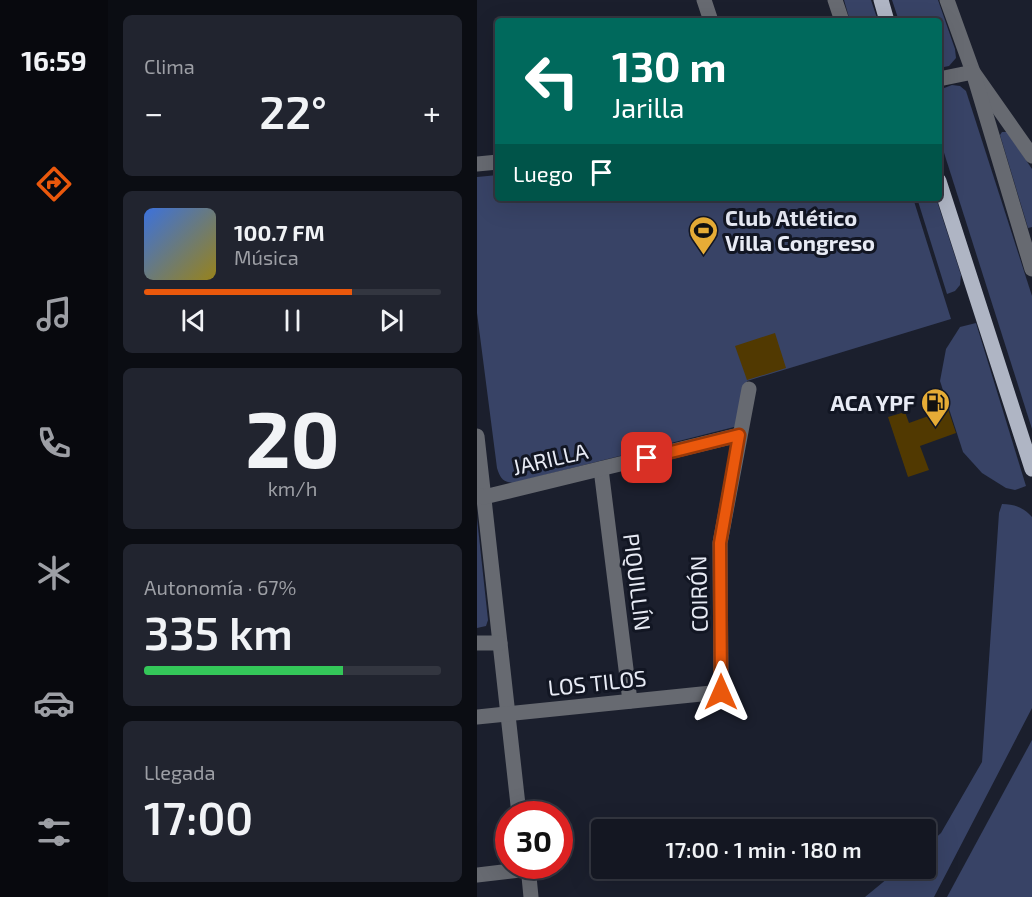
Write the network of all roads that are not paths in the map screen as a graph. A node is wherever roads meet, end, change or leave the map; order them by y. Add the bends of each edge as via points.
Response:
1 (704, 0) edge
2 (835, 0) edge
3 (881, 0) edge
4 (947, 0) edge
5 (710, 18) edge
6 (841, 18) edge
7 (886, 18) edge
8 (973, 72) junction
9 (942, 78) edge
10 (1032, 156) edge
11 (495, 162) edge
12 (477, 164) edge
13 (942, 190) edge
14 (1032, 269) edge
15 (749, 389) dead end
16 (739, 435) junction
17 (477, 436) edge
18 (601, 469) junction
19 (1032, 469) edge
20 (480, 496) edge
21 (477, 643) edge
22 (500, 643) junction
23 (721, 692) joint
24 (630, 701) junction
25 (508, 714) junction
26 (477, 717) edge
27 (518, 801) edge
28 (495, 872) edge
29 (477, 875) edge
30 (529, 879) edge
31 (531, 897) edge

1 - 5 street
2 - 6 street
3 - 7 main road
4 - 8 street
8 - 9 street
8 - 10 street
8 - 14 street
11 - 12 street
13 - 19 main road
15 - 16 street, COIRÓN
16 - 18 street, JARILLA
16 - 23 street, COIRÓN via 720,543
17 - 20 street
18 - 20 street, JARILLA
18 - 24 street, PIQUILLÍN
20 - 22 street
21 - 22 street
22 - 25 street
23 - 24 street, LOS TILOS
24 - 25 street, LOS TILOS
25 - 26 street, LOS TILOS
25 - 27 street
28 - 29 street
30 - 31 street

